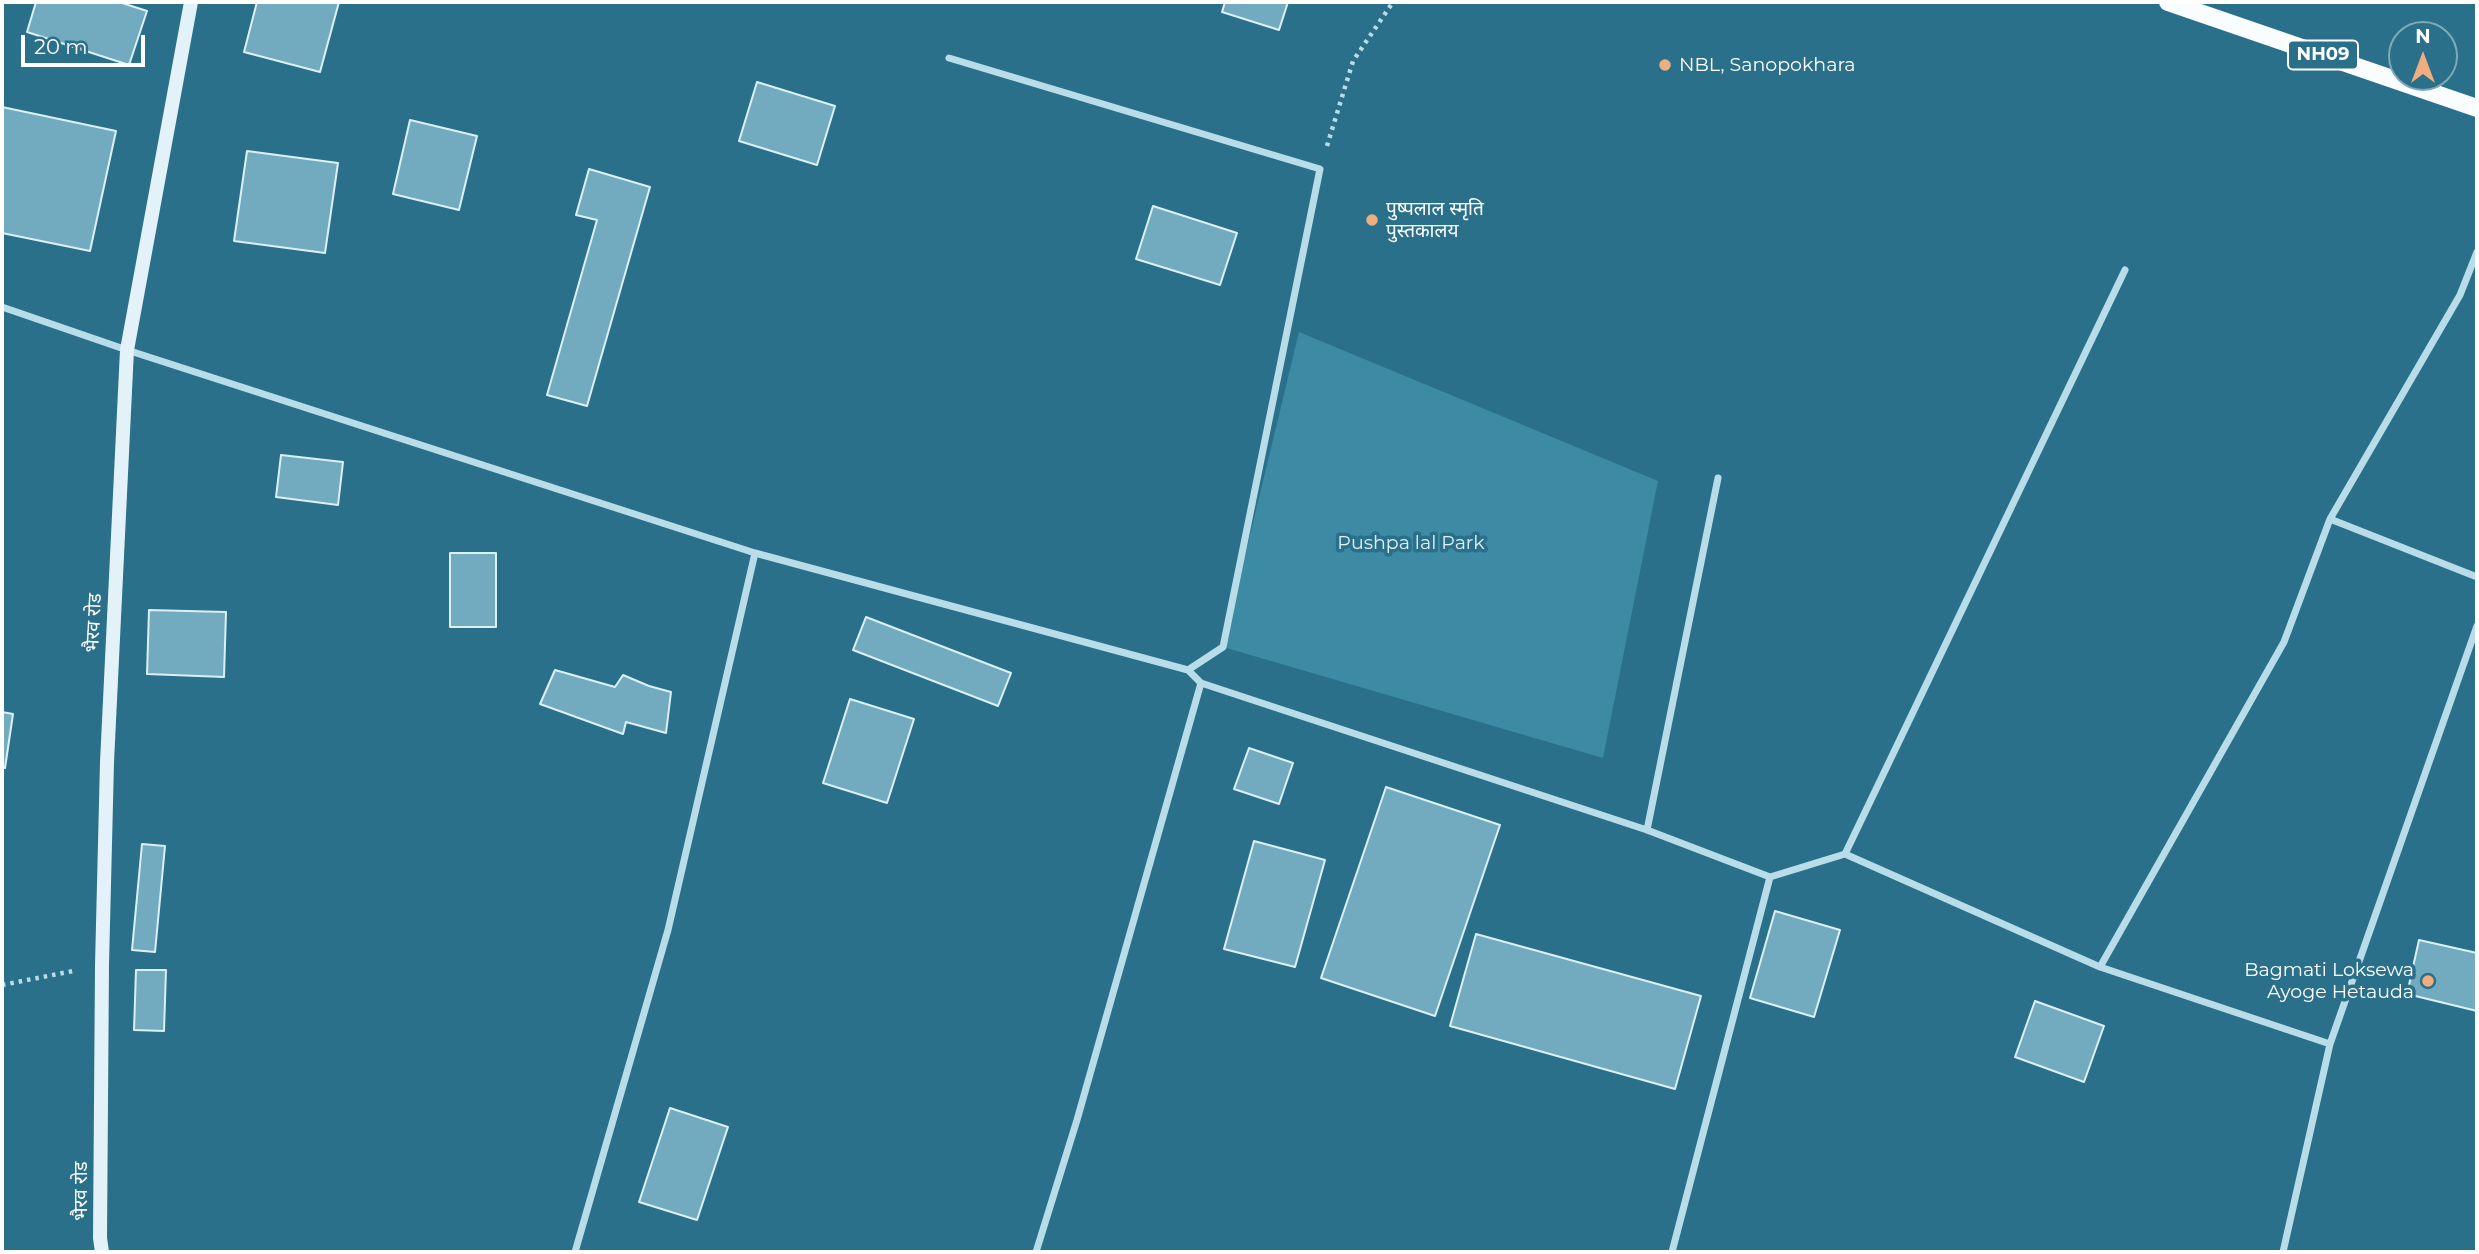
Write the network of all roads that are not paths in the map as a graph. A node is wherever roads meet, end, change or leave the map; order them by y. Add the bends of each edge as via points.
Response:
1 (191, 2) edge
2 (2168, 2) edge
3 (949, 58) dead end
4 (2477, 108) edge
5 (2477, 252) edge
6 (2124, 270) dead end
7 (2, 307) edge
8 (127, 350) junction
9 (1718, 478) dead end
10 (2330, 519) junction
11 (755, 552) junction
12 (2477, 577) edge
13 (2477, 626) edge
14 (1188, 670) junction
15 (1201, 683) junction
16 (1647, 830) junction
17 (1845, 854) junction
18 (1770, 877) junction
19 (2100, 967) junction
20 (2330, 1044) junction
21 (102, 1252) edge
22 (575, 1252) edge
23 (1036, 1252) edge
24 (1672, 1252) edge
25 (2283, 1252) edge

1 - 8 main road, भैरव रोड
2 - 4 main road, NH09
3 - 14 street via 1320,169 1223,647
5 - 10 street via 2460,295
6 - 17 street
7 - 8 street
8 - 11 street
8 - 21 main road, भैरव रोड via 107,748
9 - 16 street
10 - 12 street
10 - 19 street via 2284,642
11 - 14 street
11 - 22 street via 668,930
13 - 20 street
14 - 15 street
15 - 16 street
15 - 23 street
16 - 18 street
17 - 18 street
17 - 19 street
18 - 24 street
19 - 20 street
20 - 25 street

